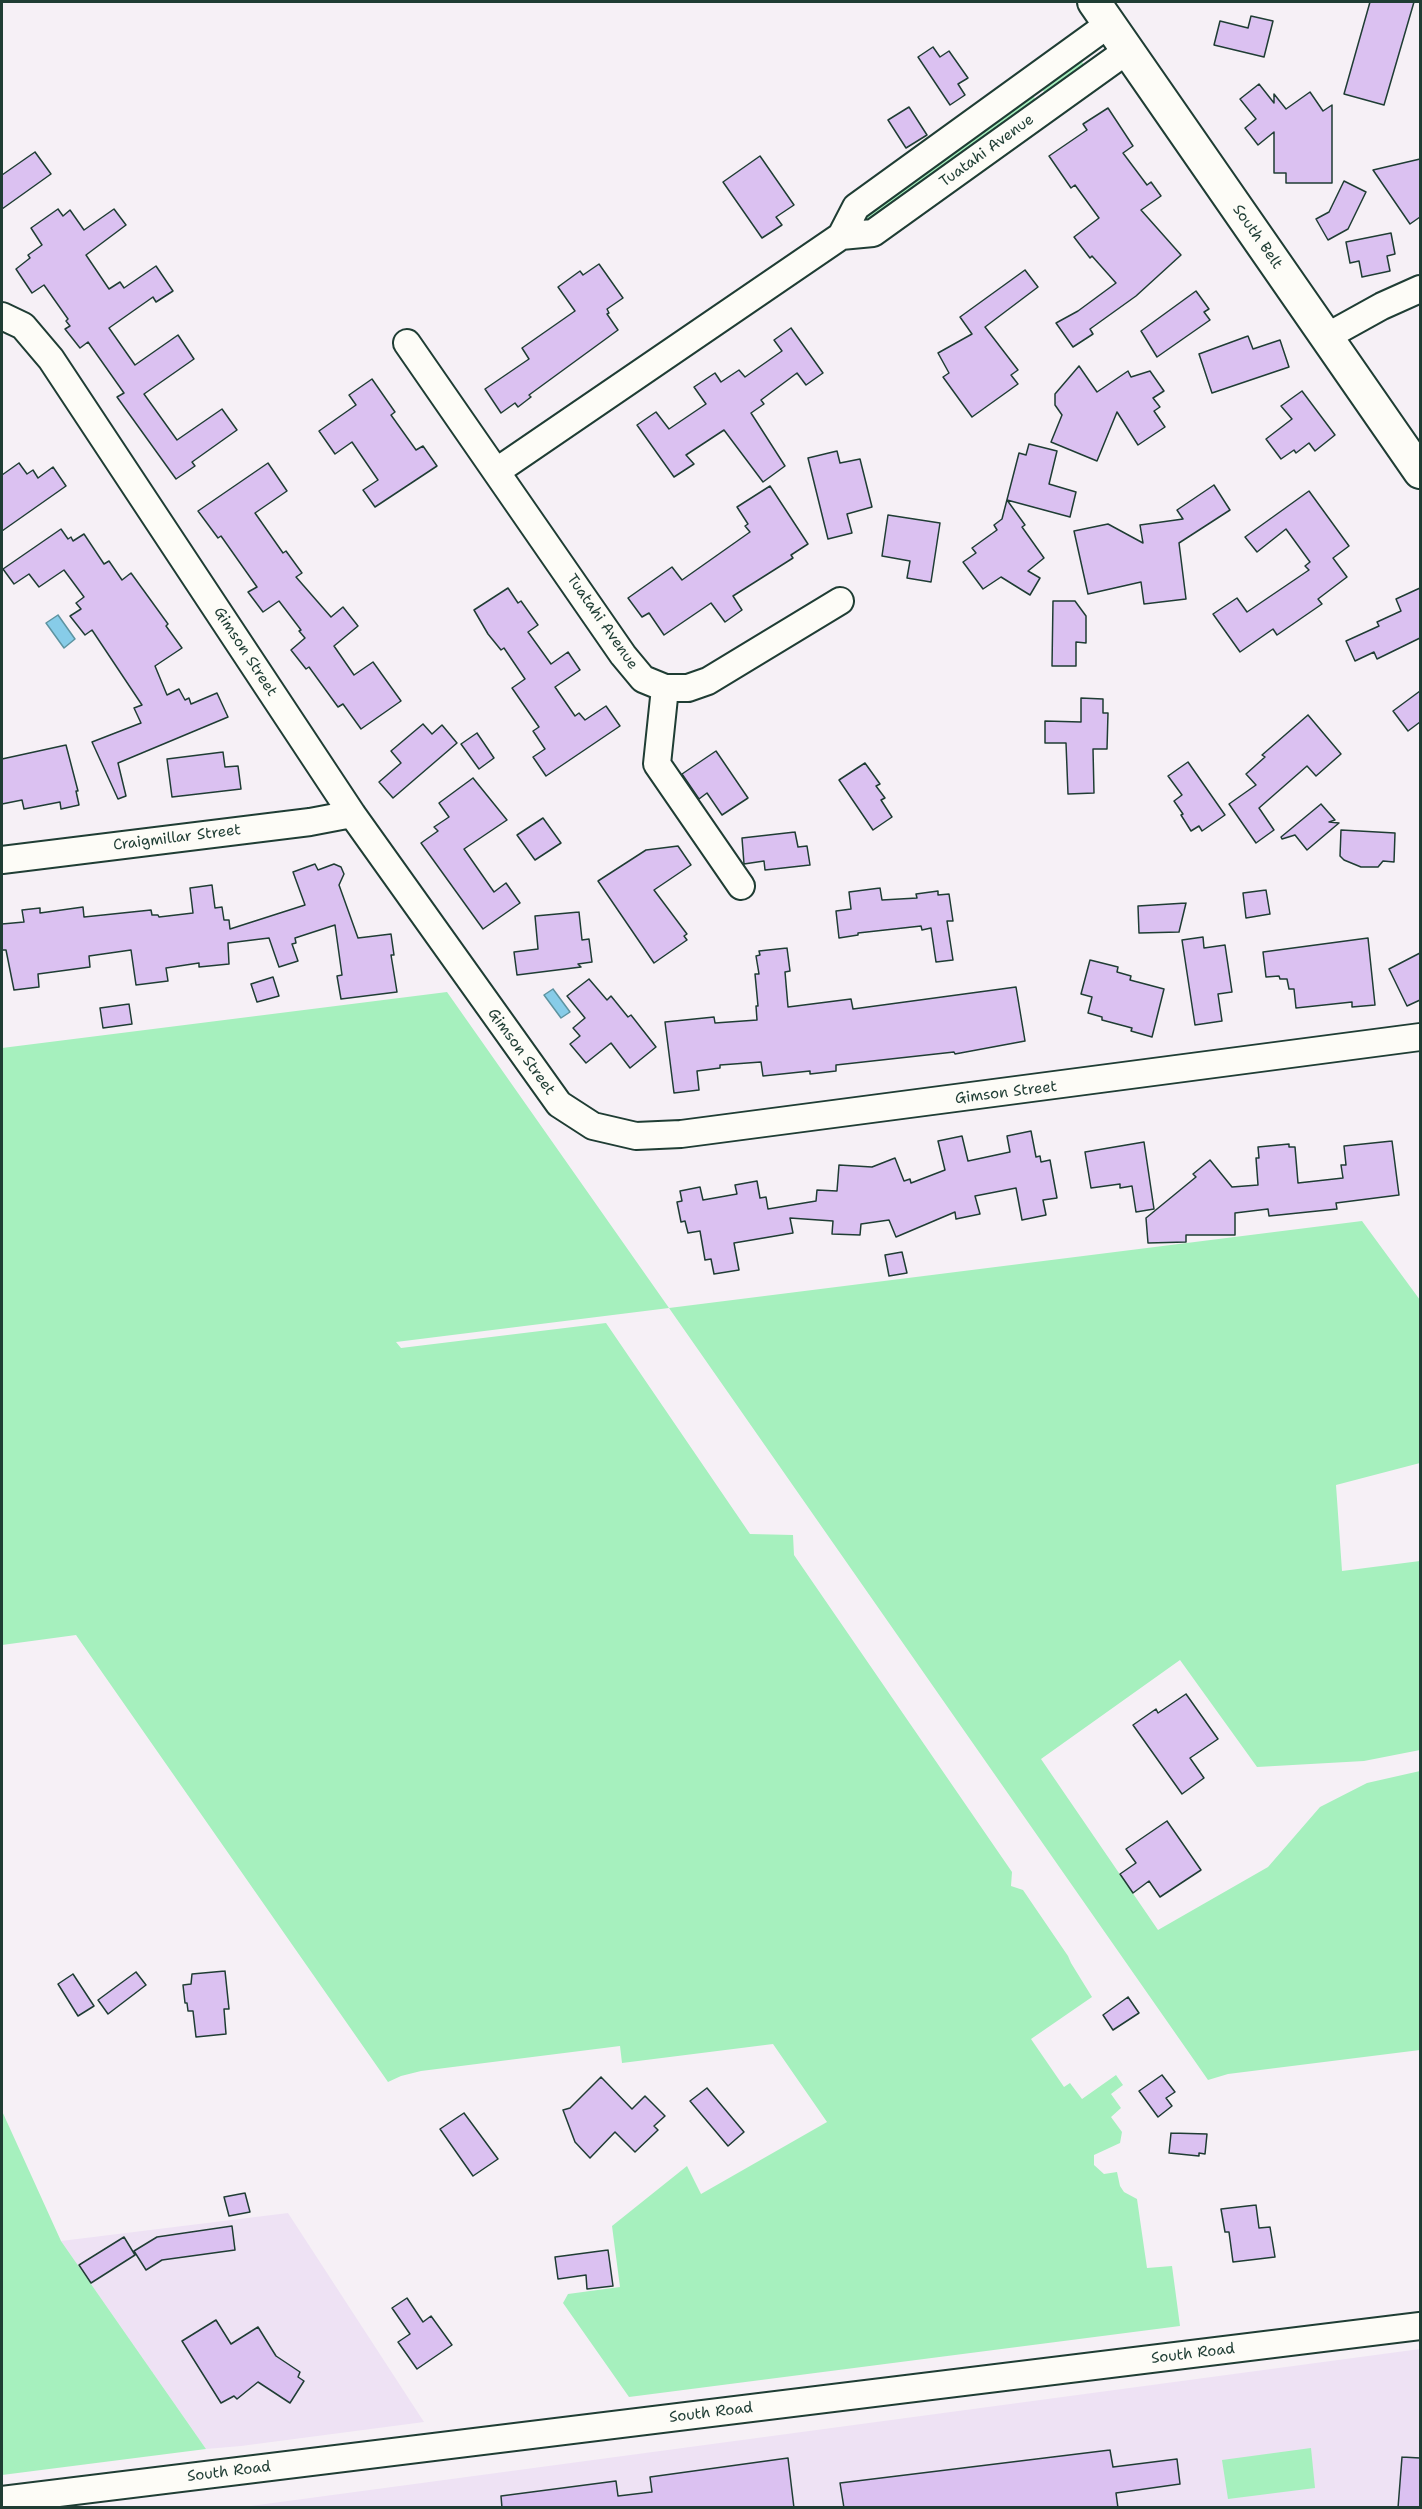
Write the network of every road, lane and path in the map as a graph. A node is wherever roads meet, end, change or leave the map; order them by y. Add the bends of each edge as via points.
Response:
1 (1101, 13) edge
2 (1128, 50) junction
3 (841, 236) junction
4 (1420, 289) edge
5 (2, 316) edge
6 (1326, 338) junction
7 (407, 343) dead end
8 (497, 471) junction
9 (1420, 472) edge
10 (840, 601) dead end
11 (665, 688) junction
12 (352, 814) junction
13 (2, 860) edge
14 (741, 886) dead end
15 (1420, 1037) edge
16 (1420, 2326) edge
17 (2, 2500) edge

1 - 2 street, South Belt
1 - 3 street, Tuatahi Avenue via 856,207
2 - 3 street, Tuatahi Avenue via 873,233
2 - 6 street, South Belt
3 - 8 street, Tuatahi Avenue
4 - 6 street
5 - 12 street, Gimson Street via 23,326 51,359
6 - 9 street, South Belt
7 - 8 street, Tuatahi Avenue
8 - 11 street, Tuatahi Avenue via 623,655 643,679
10 - 11 street via 708,681 688,688
11 - 14 street via 657,764
12 - 13 street, Craigmillar Street
12 - 15 street, Gimson Street via 559,1104 593,1126 636,1136 681,1134
16 - 17 street, South Road

